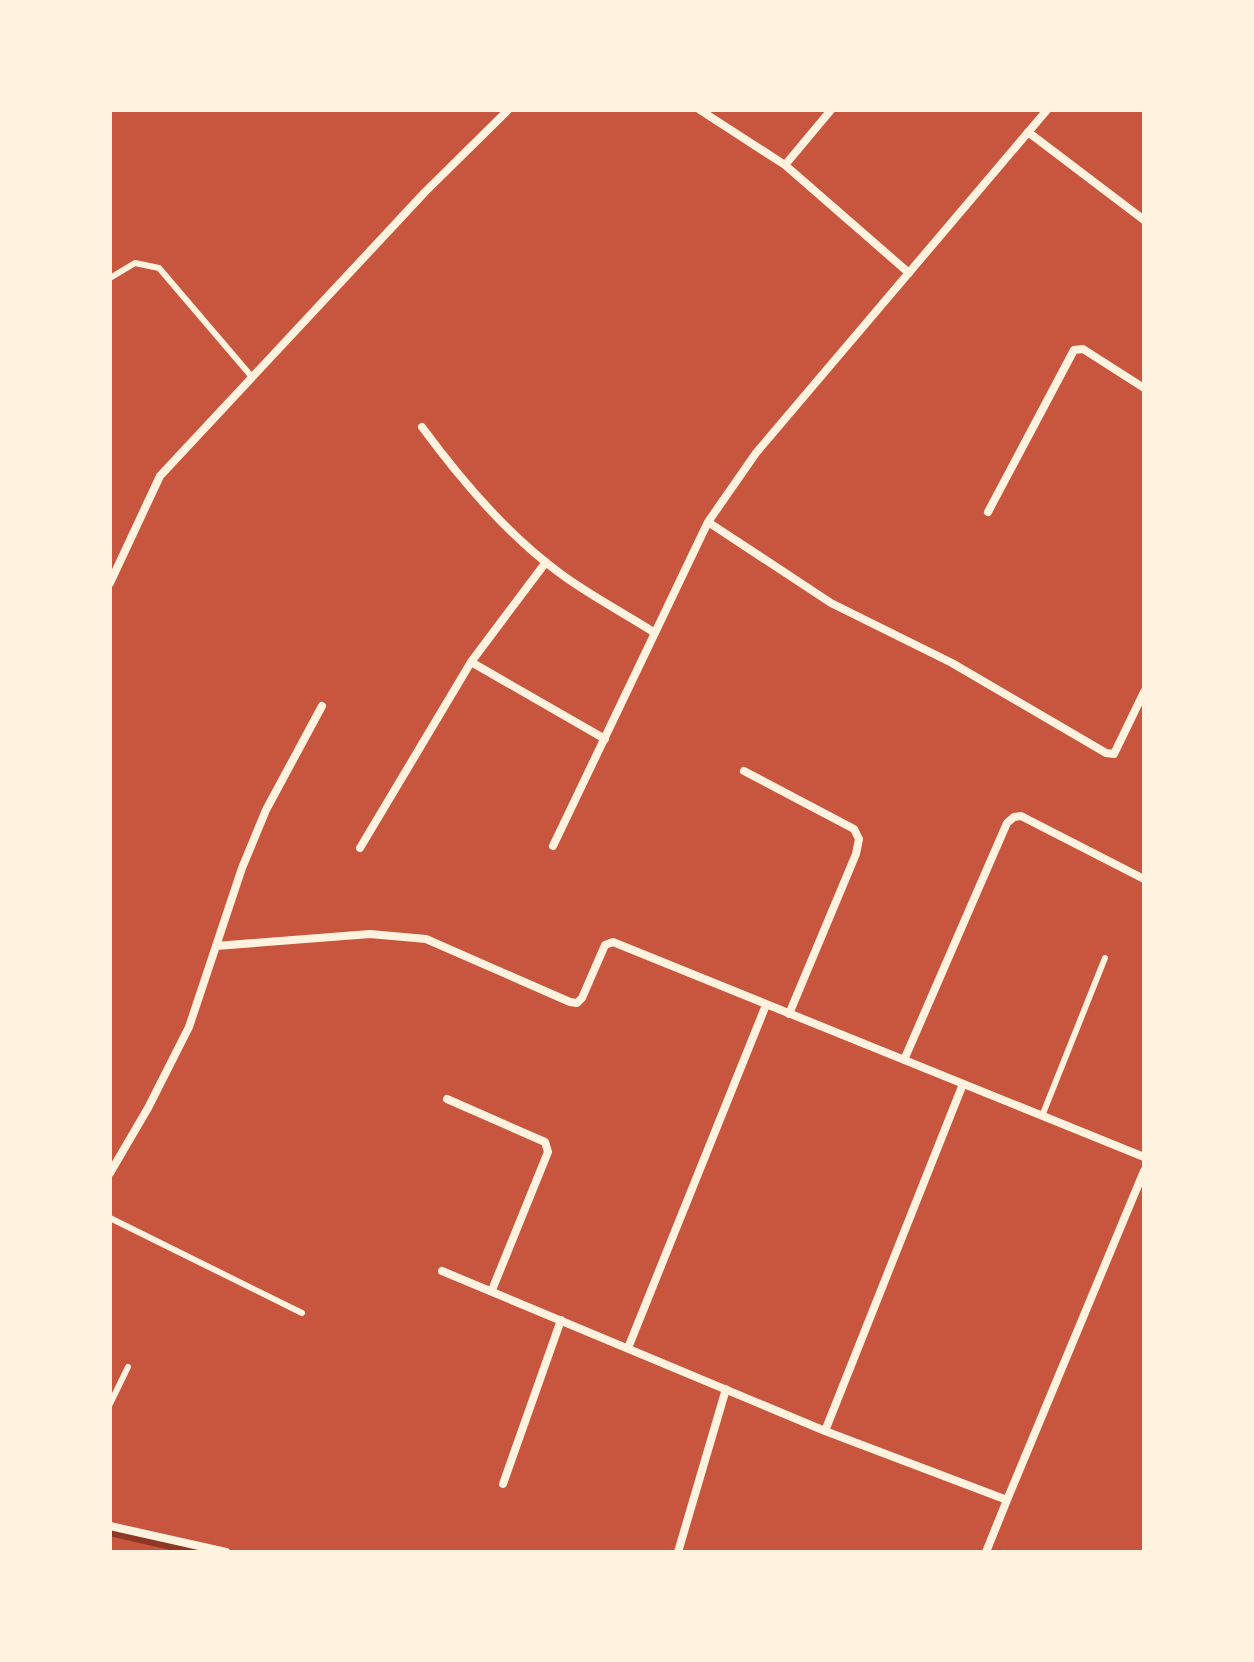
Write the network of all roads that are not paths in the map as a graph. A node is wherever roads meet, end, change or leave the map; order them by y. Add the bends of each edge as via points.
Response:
1 (508, 110) edge
2 (700, 110) edge
3 (831, 110) edge
4 (1047, 110) edge
5 (1028, 132) junction
6 (785, 165) junction
7 (1144, 220) edge
8 (909, 273) junction
9 (110, 278) edge
10 (252, 377) junction
11 (1144, 388) edge
12 (1144, 398) edge
13 (422, 427) dead end
14 (988, 512) dead end
15 (708, 522) junction
16 (546, 562) junction
17 (110, 583) edge
18 (655, 633) junction
19 (471, 662) junction
20 (1144, 692) edge
21 (322, 706) dead end
22 (605, 739) junction
23 (744, 771) dead end
24 (553, 846) dead end
25 (360, 848) dead end
26 (1144, 879) edge
27 (216, 946) junction
28 (1105, 958) dead end
29 (766, 1005) junction
30 (789, 1014) junction
31 (904, 1060) junction
32 (963, 1084) junction
33 (447, 1099) dead end
34 (1042, 1116) junction
35 (1144, 1157) edge
36 (1144, 1171) edge
37 (110, 1173) edge
38 (110, 1218) edge
39 (442, 1271) dead end
40 (492, 1290) junction
41 (302, 1313) dead end
42 (561, 1320) junction
43 (628, 1348) junction
44 (128, 1367) dead end
45 (726, 1389) junction
46 (110, 1404) edge
47 (825, 1431) junction
48 (503, 1484) dead end
49 (1007, 1500) junction
50 (110, 1526) edge
51 (226, 1552) edge
52 (678, 1552) edge
53 (986, 1552) edge

1 - 10 street
2 - 6 street
3 - 6 street
4 - 5 street
5 - 7 street
5 - 8 street
6 - 8 street
8 - 15 street via 756,453
9 - 10 lane via 135,263 159,268
10 - 17 street via 160,476
11 - 12 street
11 - 14 street via 1083,349 1074,350
13 - 16 street via 457,475
15 - 18 street
15 - 20 street via 831,603 952,663 1106,753 1114,754
16 - 18 street
16 - 19 street
18 - 22 street
19 - 22 street
19 - 25 street
21 - 27 street via 266,810
22 - 24 street
23 - 30 street via 854,829 859,839
26 - 31 street via 1014,817
27 - 29 street via 370,934 426,939 577,1003 605,945 613,942
27 - 37 street via 189,1027
28 - 34 lane
29 - 30 street
29 - 43 street
30 - 31 street
31 - 32 street
32 - 34 street
32 - 47 street
33 - 40 street via 548,1147
34 - 35 street
36 - 49 street
38 - 41 lane
39 - 40 street
40 - 42 street
42 - 43 street
42 - 48 street
43 - 45 street
44 - 46 lane
45 - 47 street
45 - 52 street
47 - 49 street
49 - 53 street
50 - 51 street

